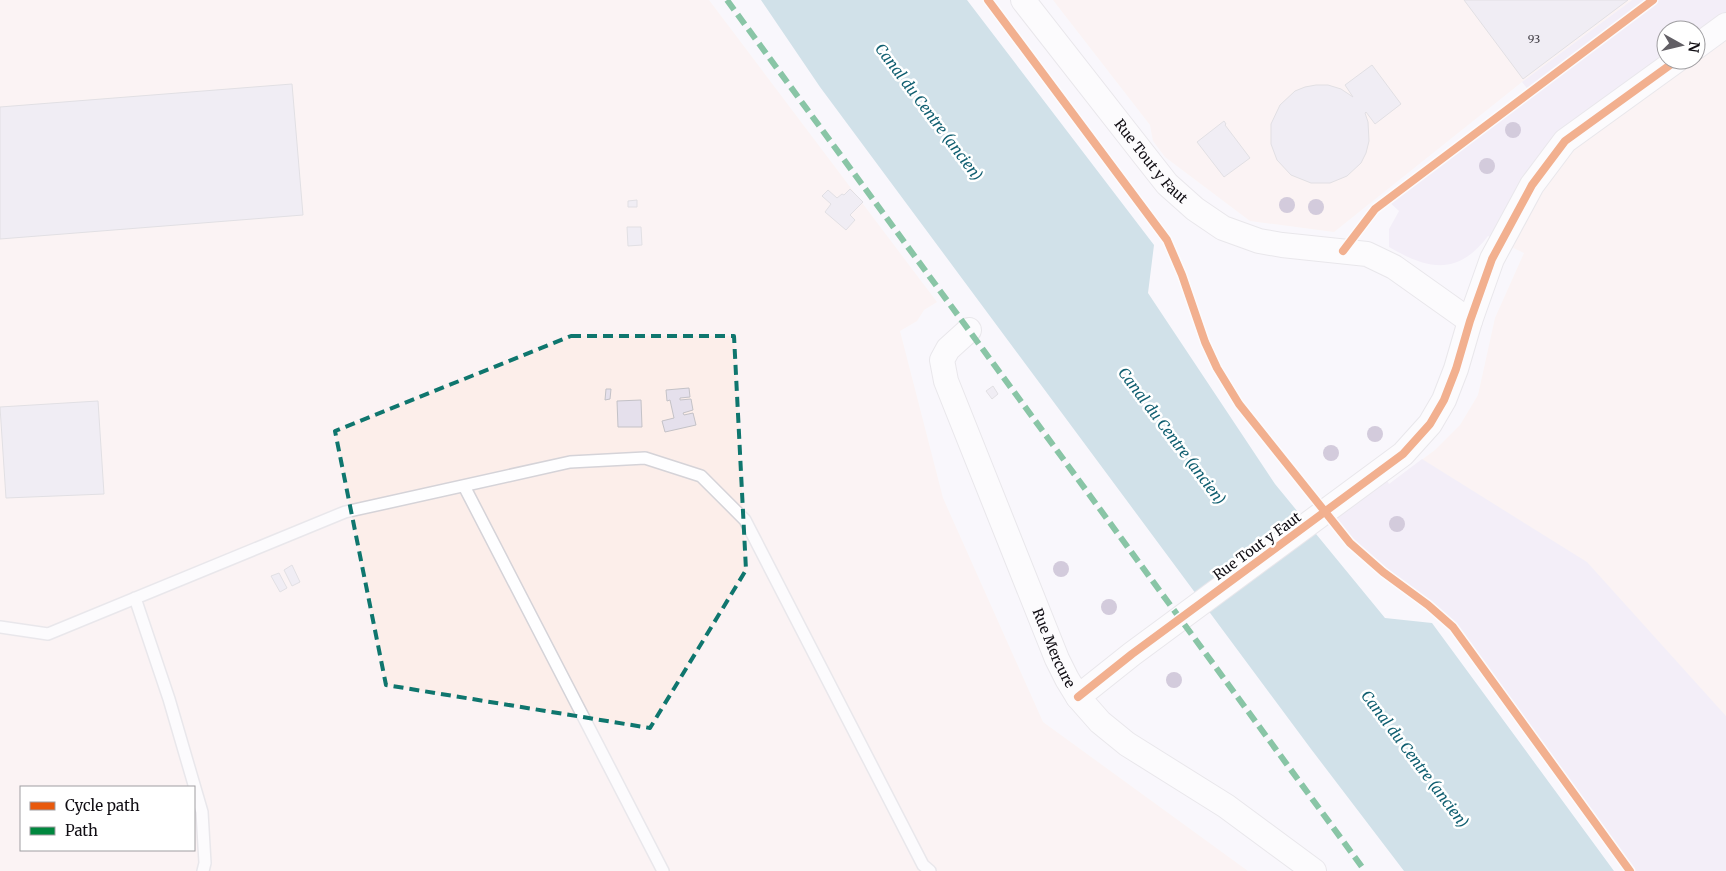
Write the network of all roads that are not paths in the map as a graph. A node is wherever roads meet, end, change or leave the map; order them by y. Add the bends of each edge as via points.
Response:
1 (1023, 0) edge
2 (1726, 25) edge
3 (1706, 40) edge
4 (1664, 70) edge
5 (1470, 321) junction
6 (969, 330) dead end
7 (464, 486) junction
8 (135, 598) junction
9 (0, 627) edge
10 (1078, 697) junction
11 (194, 786) edge
12 (195, 788) edge
13 (207, 868) edge
14 (926, 869) edge
15 (663, 871) edge
16 (1314, 871) edge

1 - 5 street, Rue Tout y Faut via 1167,184 1195,209 1224,228 1259,241 1367,254 1394,267
2 - 3 street
4 - 5 street via 1565,141 1532,184 1492,259
5 - 10 street, Rue Tout y Faut via 1444,400 1430,424 1403,454
6 - 10 street, Rue Mercure via 948,349 942,360 946,381 1057,659
7 - 8 lane via 344,512
7 - 14 lane via 570,462 645,458 701,476 745,520
7 - 15 lane
8 - 9 lane via 48,634
8 - 11 lane
10 - 16 street, Rue Mercure via 1100,722 1127,744 1226,806
12 - 13 lane via 202,812

